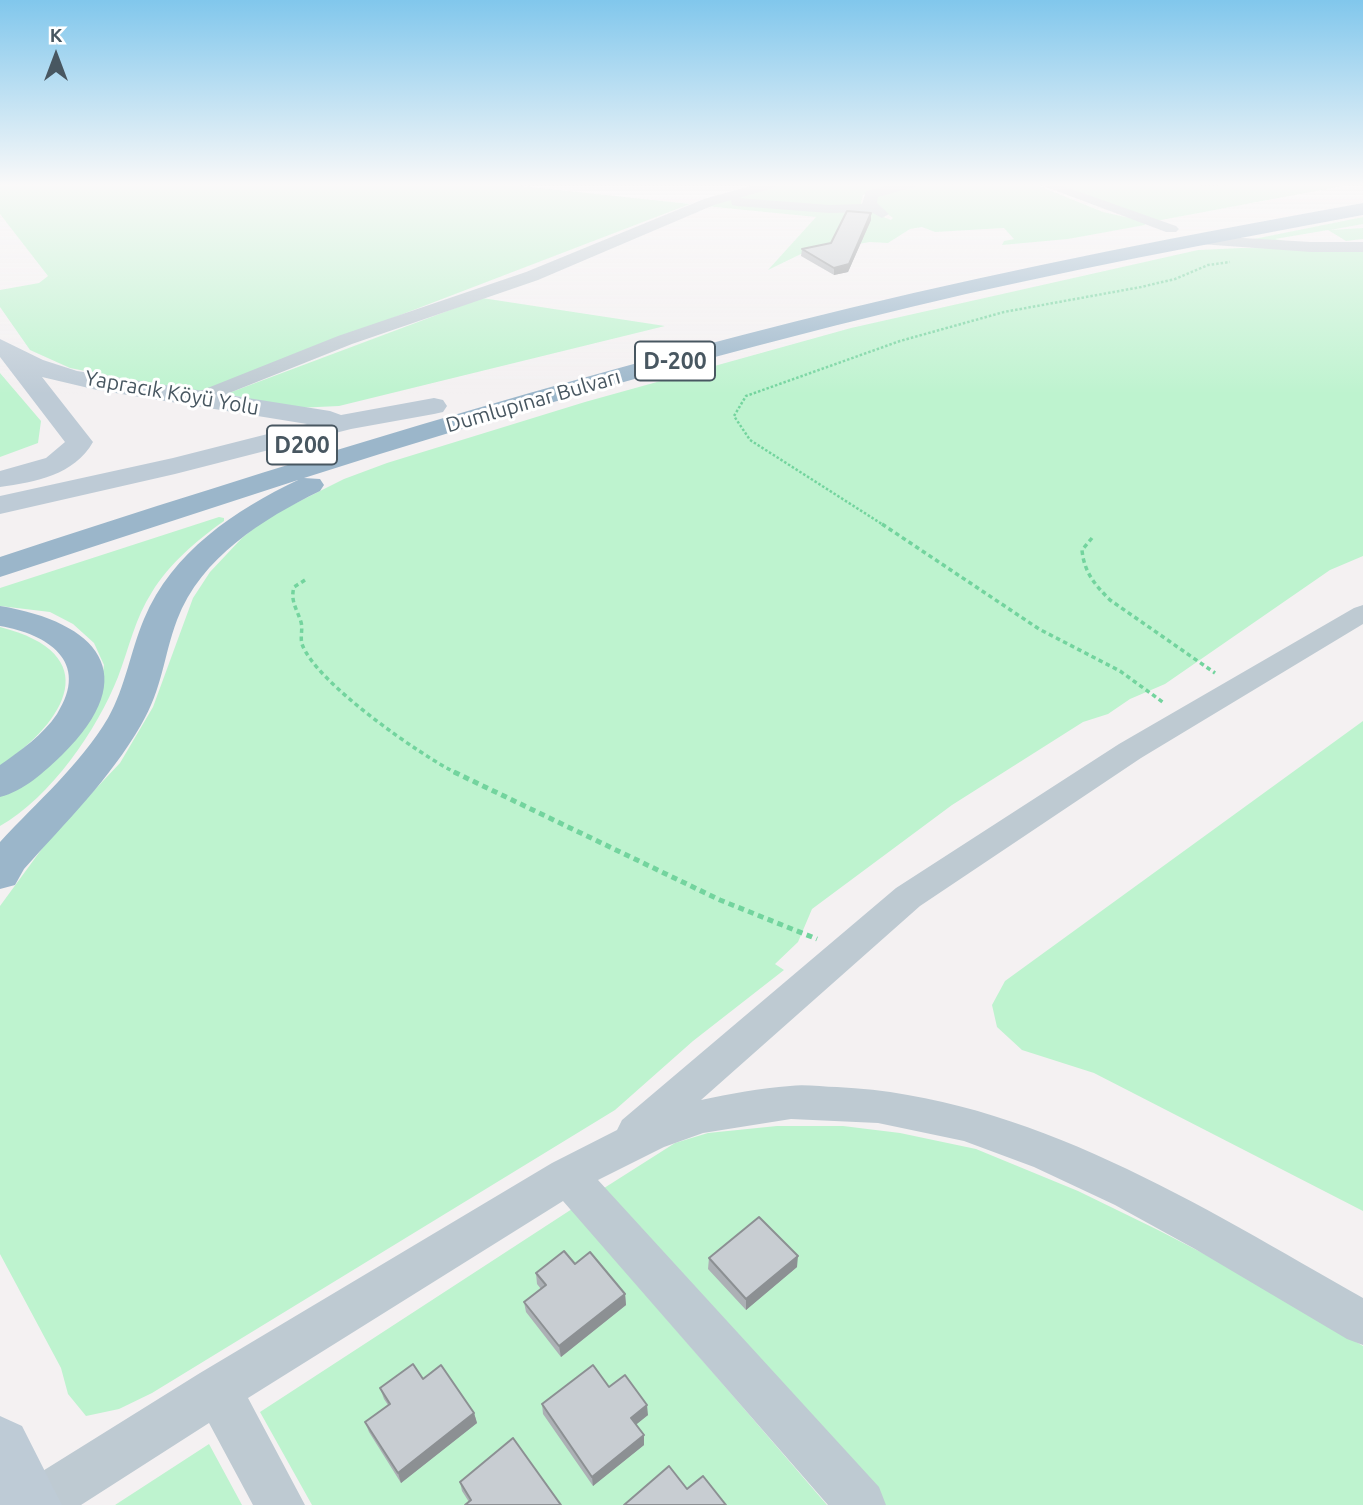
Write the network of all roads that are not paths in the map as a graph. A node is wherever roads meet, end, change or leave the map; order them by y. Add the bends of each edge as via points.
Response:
1 (584, 254) edge
2 (1070, 254) edge
3 (1106, 254) edge
4 (8, 353) edge
5 (606, 358) joint
6 (197, 399) junction
7 (434, 406) junction
8 (251, 408) junction
9 (474, 417) junction
10 (350, 421) junction
11 (230, 452) junction
12 (0, 479) edge
13 (0, 505) edge
14 (0, 542) edge
15 (0, 567) edge
16 (1363, 613) edge
17 (0, 616) edge
18 (0, 784) edge
19 (54, 808) junction
20 (0, 845) edge
21 (0, 874) edge
22 (615, 1151) junction
23 (567, 1176) junction
24 (1363, 1323) edge
25 (217, 1390) junction
26 (0, 1448) edge
27 (29, 1505) edge
28 (36, 1505) edge
29 (280, 1505) edge
30 (861, 1505) edge

1 - 6 street
2 - 5 highway, Dumlupınar Bulvarı / D-200 via 807,306
3 - 9 highway, Dumlupınar Bulvarı / D-200 via 850,315
4 - 6 main road, Yapracık Köyü Yolu via 84,379
4 - 12 main road via 79,442 61,462
5 - 7 highway, Dumlupınar Bulvarı / D200
6 - 8 main road, Yapracık Köyü Yolu
7 - 10 main road
7 - 14 highway, Dumlupınar Bulvarı / D200
8 - 10 main road, Yapracık Köyü Yolu
8 - 11 main road via 243,438
9 - 15 highway, Dumlupınar Bulvarı / D-200
9 - 19 highway via 271,504 203,558 185,577 162,615 139,697 84,777
10 - 11 main road
11 - 13 main road
16 - 22 street via 1130,751 908,897
17 - 18 highway via 46,626 65,637 86,667 79,706 66,726 27,765
19 - 20 highway
19 - 21 highway
22 - 23 street
22 - 24 street via 702,1116 759,1105 816,1101 923,1113 980,1128 1073,1166 1167,1211
23 - 25 street
23 - 30 street
25 - 28 street
25 - 29 street
26 - 27 main road

